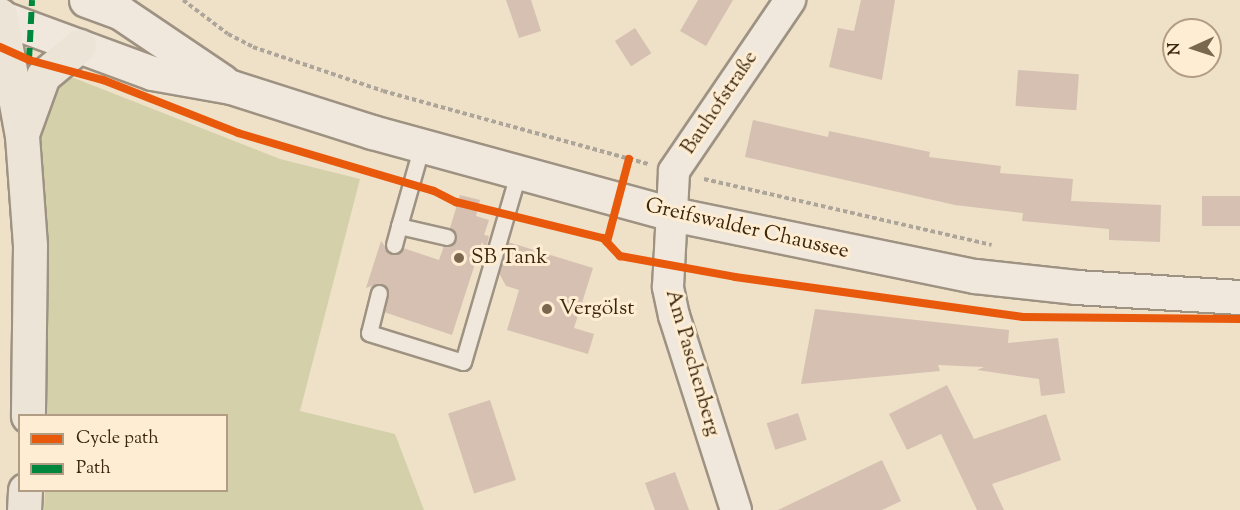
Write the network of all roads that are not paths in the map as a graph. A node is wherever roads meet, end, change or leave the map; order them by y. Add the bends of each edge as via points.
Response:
1 (86, 0) edge
2 (790, 0) edge
3 (0, 16) edge
4 (79, 46) junction
5 (231, 87) junction
6 (22, 136) junction
7 (422, 145) junction
8 (519, 170) junction
9 (672, 214) junction
10 (399, 226) junction
11 (447, 237) dead end
12 (394, 245) dead end
13 (481, 247) dead end
14 (496, 251) junction
15 (379, 293) dead end
16 (1240, 297) edge
17 (28, 414) edge
18 (25, 492) edge
19 (24, 510) edge
20 (736, 510) edge

1 - 5 main road, Greifswalder Chaussee via 121,13
2 - 9 street, Bauhofstraße via 674,171
3 - 4 main road, Greifswalder Chaussee
3 - 6 highway
4 - 5 main road, Greifswalder Chaussee via 152,73
4 - 6 highway via 43,76
5 - 7 main road, Greifswalder Chaussee
6 - 17 highway via 30,246
7 - 8 main road, Greifswalder Chaussee
7 - 10 lane
8 - 9 main road, Greifswalder Chaussee
8 - 14 lane
9 - 16 main road, Greifswalder Chaussee via 975,276
9 - 20 street, Am Paschenberg via 668,266 674,316
10 - 11 lane
10 - 12 lane
13 - 14 lane
14 - 15 lane via 463,362 369,333
18 - 19 highway

